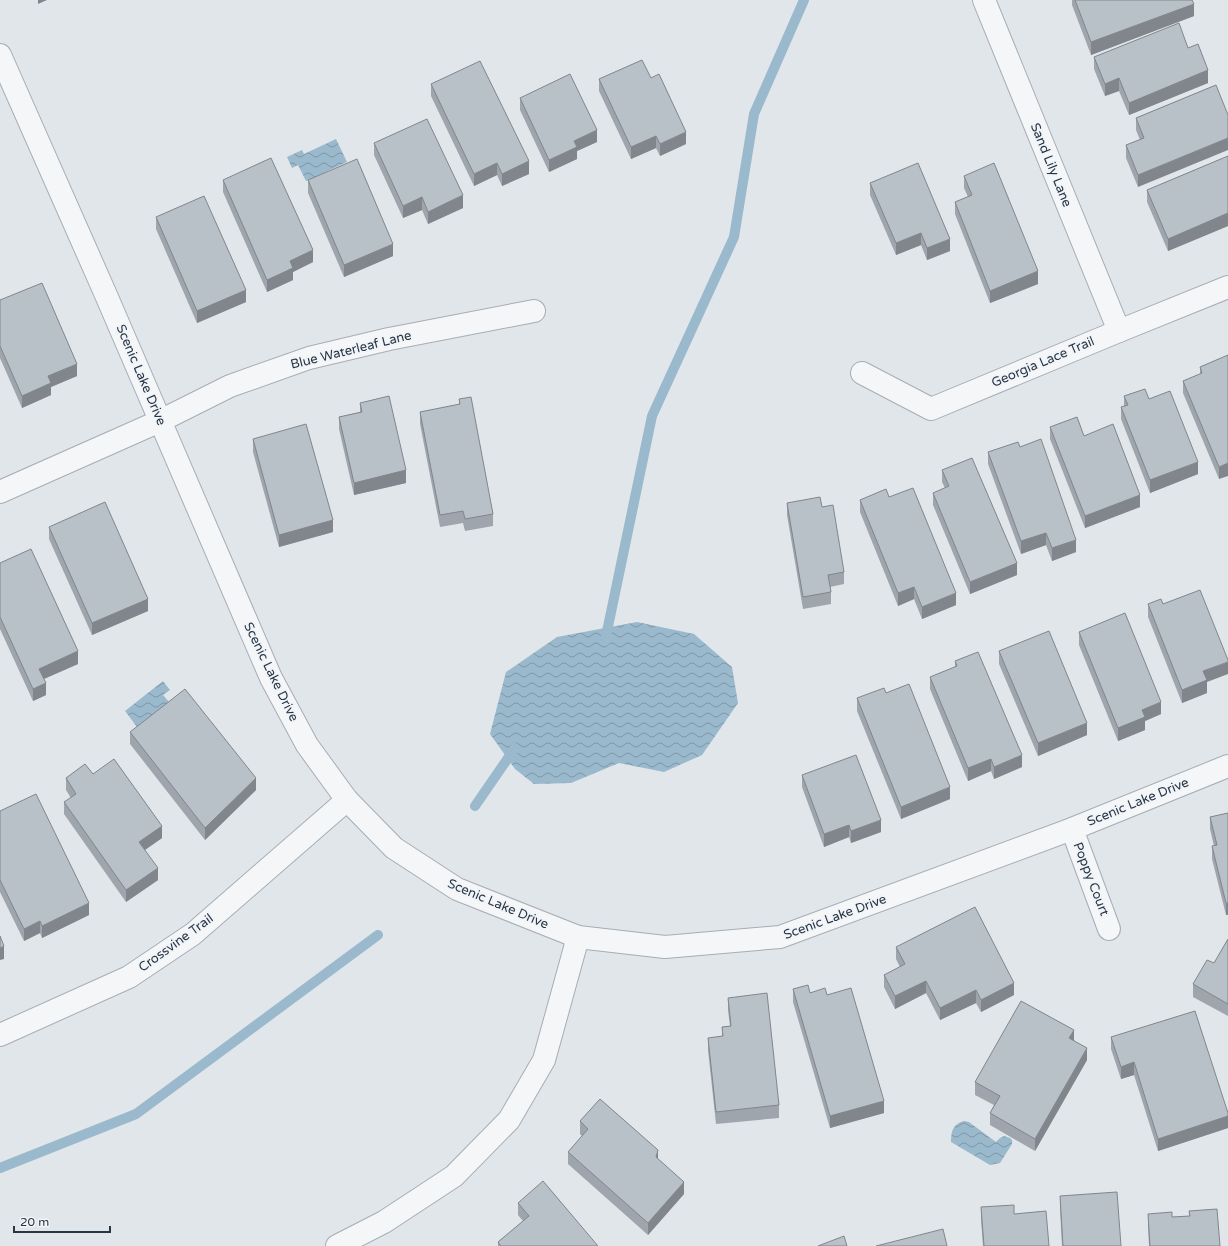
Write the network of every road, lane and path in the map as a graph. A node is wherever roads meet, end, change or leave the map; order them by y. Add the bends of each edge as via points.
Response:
1 (984, 0) edge
2 (0, 55) edge
3 (1228, 287) edge
4 (534, 311) dead end
5 (1119, 331) junction
6 (862, 373) dead end
7 (160, 421) junction
8 (0, 492) edge
9 (1228, 766) edge
10 (347, 800) junction
11 (1072, 829) junction
12 (1110, 929) dead end
13 (578, 937) junction
14 (0, 1035) edge
15 (337, 1246) edge

1 - 5 street, Sand Lily Lane
2 - 7 street, Scenic Lake Drive
3 - 5 street, Georgia Lace Trail
4 - 7 street, Blue Waterleaf Lane via 389,339 309,358 230,386
5 - 6 street, Georgia Lace Trail via 931,409
7 - 8 street, Blue Waterleaf Lane
7 - 10 street, Scenic Lake Drive via 271,678 307,745
9 - 11 street, Scenic Lake Drive
10 - 13 street, Scenic Lake Drive via 394,848 457,889
10 - 14 street, Crossvine Trail via 186,939 129,977
11 - 12 street, Poppy Court
11 - 13 street, Scenic Lake Drive via 780,937 665,947
13 - 15 street via 544,1060 509,1120 454,1176 384,1222

